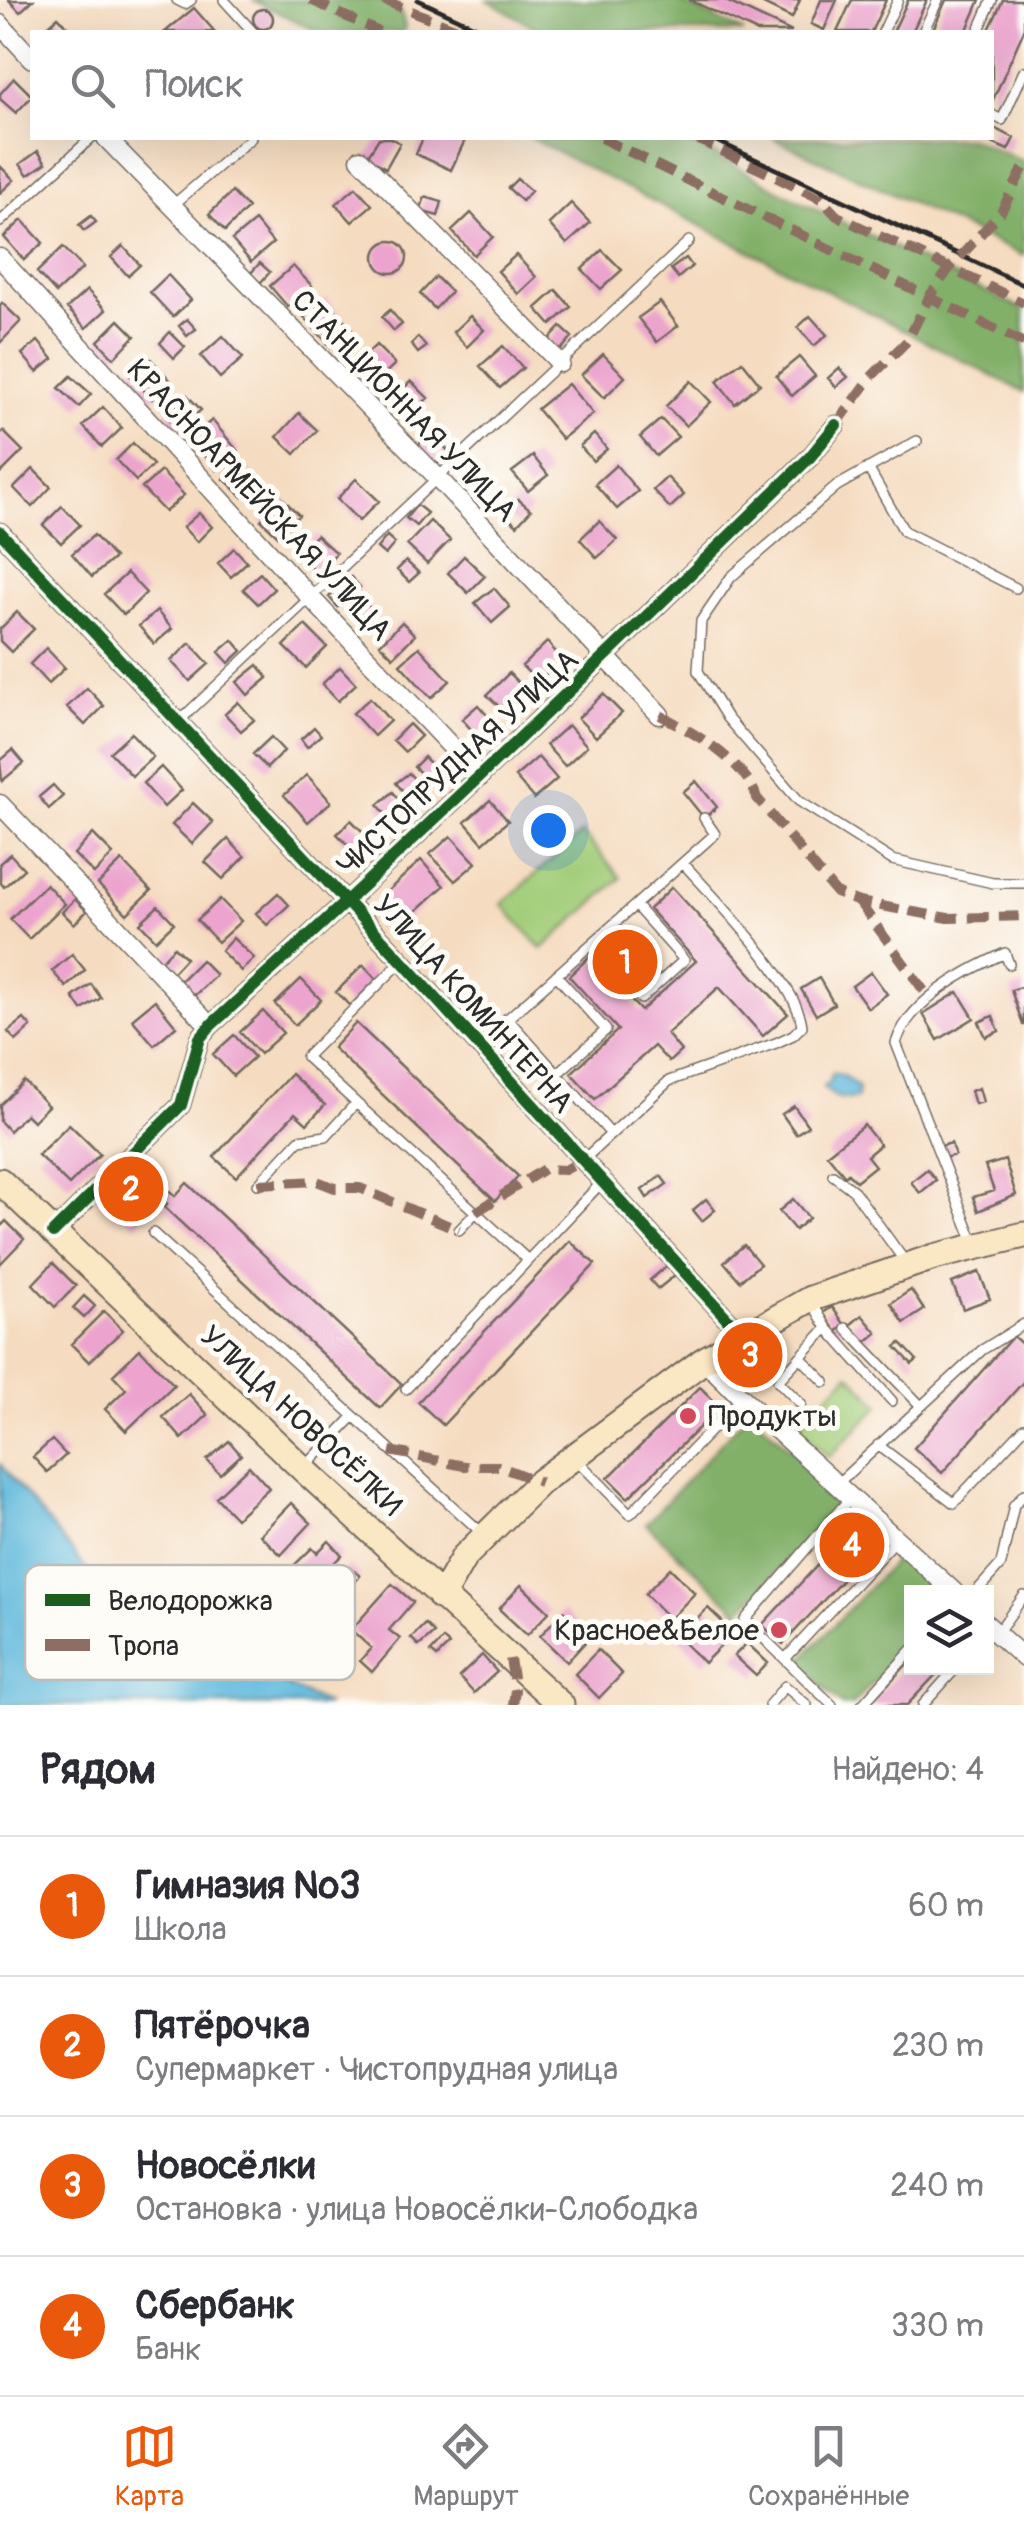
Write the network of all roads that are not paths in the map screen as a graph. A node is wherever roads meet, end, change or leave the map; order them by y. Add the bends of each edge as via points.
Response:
1 (177, 0) edge
2 (192, 0) edge
3 (224, 0) edge
4 (898, 0) edge
5 (938, 0) edge
6 (992, 0) edge
7 (0, 24) edge
8 (251, 30) edge
9 (885, 30) edge
10 (924, 30) edge
11 (979, 30) edge
12 (30, 57) edge
13 (1024, 72) edge
14 (994, 116) edge
15 (89, 140) edge
16 (108, 140) edge
17 (249, 140) edge
18 (360, 159) dead end
19 (172, 206) junction
20 (0, 222) edge
21 (689, 241) dead end
22 (0, 258) edge
23 (560, 364) junction
24 (836, 425) dead end
25 (916, 441) dead end
26 (868, 468) junction
27 (436, 476) junction
28 (0, 532) edge
29 (1016, 588) dead end
30 (310, 597) junction
31 (607, 656) junction
32 (660, 716) dead end
33 (178, 722) junction
34 (480, 776) junction
35 (0, 804) edge
36 (704, 818) dead end
37 (683, 863) junction
38 (1024, 884) edge
39 (347, 902) junction
40 (635, 906) junction
41 (592, 944) junction
42 (402, 961) junction
43 (1009, 964) dead end
44 (556, 975) junction
45 (507, 1018) junction
46 (210, 1026) junction
47 (478, 1045) junction
48 (557, 1074) junction
49 (356, 1103) junction
50 (611, 1134) junction
51 (582, 1160) junction
52 (834, 1175) dead end
53 (603, 1180) junction
54 (0, 1181) edge
55 (258, 1184) dead end
56 (476, 1212) junction
57 (459, 1230) dead end
58 (153, 1232) dead end
59 (53, 1233) junction
60 (1024, 1235) edge
61 (976, 1247) junction
62 (528, 1260) junction
63 (907, 1266) junction
64 (810, 1299) junction
65 (1024, 1324) edge
66 (827, 1328) junction
67 (846, 1328) dead end
68 (743, 1336) junction
69 (800, 1357) junction
70 (704, 1360) junction
71 (825, 1382) dead end
72 (406, 1389) dead end
73 (742, 1398) junction
74 (892, 1401) dead end
75 (801, 1404) dead end
76 (920, 1404) junction
77 (352, 1417) junction
78 (1024, 1428) edge
79 (878, 1444) junction
80 (573, 1456) junction
81 (303, 1469) junction
82 (836, 1484) junction
83 (1024, 1494) edge
84 (852, 1497) junction
85 (480, 1539) junction
86 (896, 1539) junction
87 (946, 1585) edge
88 (982, 1585) edge
89 (1024, 1596) edge
90 (441, 1597) junction
91 (994, 1625) edge
92 (994, 1632) edge
93 (1024, 1658) edge
94 (785, 1659) junction
95 (904, 1659) edge
96 (950, 1675) edge
97 (560, 1705) edge
98 (769, 1705) edge
99 (807, 1705) edge
100 (832, 1705) edge
101 (862, 1705) edge
102 (923, 1705) edge

1 - 2 lane
3 - 8 lane
4 - 9 lane
5 - 10 lane
6 - 11 lane
7 - 12 street
13 - 14 lane via 1002,120
15 - 20 lane
16 - 19 street, СТАНЦИОННАЯ УЛИЦА
17 - 19 lane
18 - 23 street
19 - 27 street, СТАНЦИОННАЯ УЛИЦА
21 - 23 lane
22 - 30 street, КРАСНОАРМЕЙСКАЯ УЛИЦА
23 - 27 lane
24 - 31 street, ЧИСТОПРУДНАЯ УЛИЦА
25 - 26 lane
26 - 29 lane via 904,530
26 - 38 lane via 837,486 731,576 700,622 698,671 726,718 799,801 892,860
27 - 30 lane
27 - 31 street, СТАНЦИОННАЯ УЛИЦА
28 - 33 street, УЛИЦА КОМИНТЕРНА
30 - 33 lane
30 - 34 street, КРАСНОАРМЕЙСКАЯ УЛИЦА
31 - 32 street, СТАНЦИОННАЯ УЛИЦА
31 - 34 street, ЧИСТОПРУДНАЯ УЛИЦА
33 - 39 street, УЛИЦА КОМИНТЕРНА
34 - 39 street, ЧИСТОПРУДНАЯ УЛИЦА
35 - 46 street
36 - 37 lane via 715,834
37 - 40 lane
37 - 50 lane via 767,962 802,1026 776,1044 669,1081
39 - 42 street, УЛИЦА КОМИНТЕРНА
39 - 46 street, ЧИСТОПРУДНАЯ УЛИЦА
40 - 41 lane
40 - 41 lane via 684,960 641,999
41 - 44 lane
42 - 47 street, УЛИЦА КОМИНТЕРНА
42 - 49 lane via 306,1057
43 - 61 lane via 1005,953 982,963 930,999 901,1028 896,1043
44 - 45 lane
44 - 48 lane via 606,1030
45 - 47 lane
45 - 48 lane
46 - 59 street, ЧИСТОПРУДНАЯ УЛИЦА via 200,1038 181,1105
47 - 51 street, УЛИЦА КОМИНТЕРНА
48 - 50 lane
49 - 55 lane via 326,1136 299,1140
49 - 56 lane
50 - 51 lane
51 - 53 street, УЛИЦА КОМИНТЕРНА
52 - 63 lane via 854,1190
53 - 62 lane
53 - 68 street, УЛИЦА КОМИНТЕРНА
54 - 59 main road, УЛИЦА НОВОСЁЛКИ
56 - 57 lane
56 - 62 lane
58 - 77 lane
59 - 81 main road, УЛИЦА НОВОСЁЛКИ
60 - 61 main road
61 - 63 main road
62 - 72 lane
63 - 64 main road
64 - 66 lane
64 - 68 main road
65 - 76 lane
66 - 69 lane
66 - 74 lane
67 - 76 lane
68 - 70 main road
69 - 71 lane
69 - 75 lane via 778,1382
70 - 73 street
70 - 80 main road
73 - 80 lane via 630,1514
73 - 82 street
76 - 79 lane
77 - 81 lane
77 - 85 lane
78 - 79 lane via 954,1504
79 - 82 lane
80 - 85 main road
81 - 90 main road, УЛИЦА НОВОСЁЛКИ
82 - 84 street
83 - 88 lane via 1014,1505 1001,1564
84 - 86 street
84 - 94 lane via 745,1620
85 - 90 main road
86 - 87 street
86 - 94 lane
89 - 91 lane
90 - 97 main road, УЛИЦА НОВОСЁЛКИ
92 - 93 street
94 - 100 lane
95 - 101 lane
96 - 102 lane
98 - 99 lane via 786,1686

